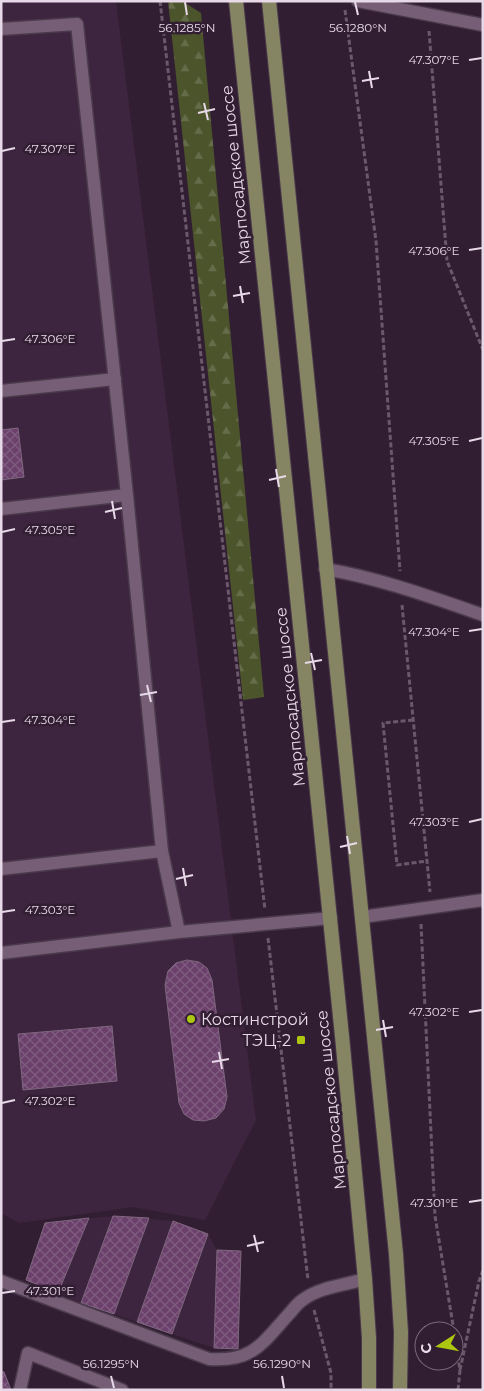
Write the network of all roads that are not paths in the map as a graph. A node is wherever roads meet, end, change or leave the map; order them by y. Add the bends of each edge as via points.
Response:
1 (236, 1) edge
2 (269, 1) edge
3 (358, 1) edge
4 (483, 25) edge
5 (1, 28) edge
6 (115, 379) junction
7 (1, 391) edge
8 (127, 495) junction
9 (1, 509) edge
10 (325, 568) junction
11 (483, 615) edge
12 (162, 851) junction
13 (1, 869) edge
14 (483, 900) edge
15 (362, 917) junction
16 (331, 918) junction
17 (179, 932) junction
18 (1, 953) edge
19 (365, 1279) junction
20 (1, 1281) edge
21 (20, 1390) edge
22 (122, 1390) edge
23 (369, 1390) edge
24 (400, 1390) edge

1 - 16 main road, Марпосадское шоссе
2 - 10 main road
3 - 4 lane
5 - 6 lane via 77,24
6 - 7 lane
6 - 8 lane
8 - 9 lane
8 - 12 lane
10 - 11 lane via 400,587
10 - 15 main road
12 - 13 lane
12 - 17 lane
14 - 15 lane
15 - 24 main road via 396,1254
16 - 17 lane
16 - 19 main road, Марпосадское шоссе
17 - 18 lane
19 - 20 lane via 311,1294 301,1300 263,1343 244,1356 227,1360 209,1359
19 - 23 main road, Марпосадское шоссе
21 - 22 lane via 28,1352

